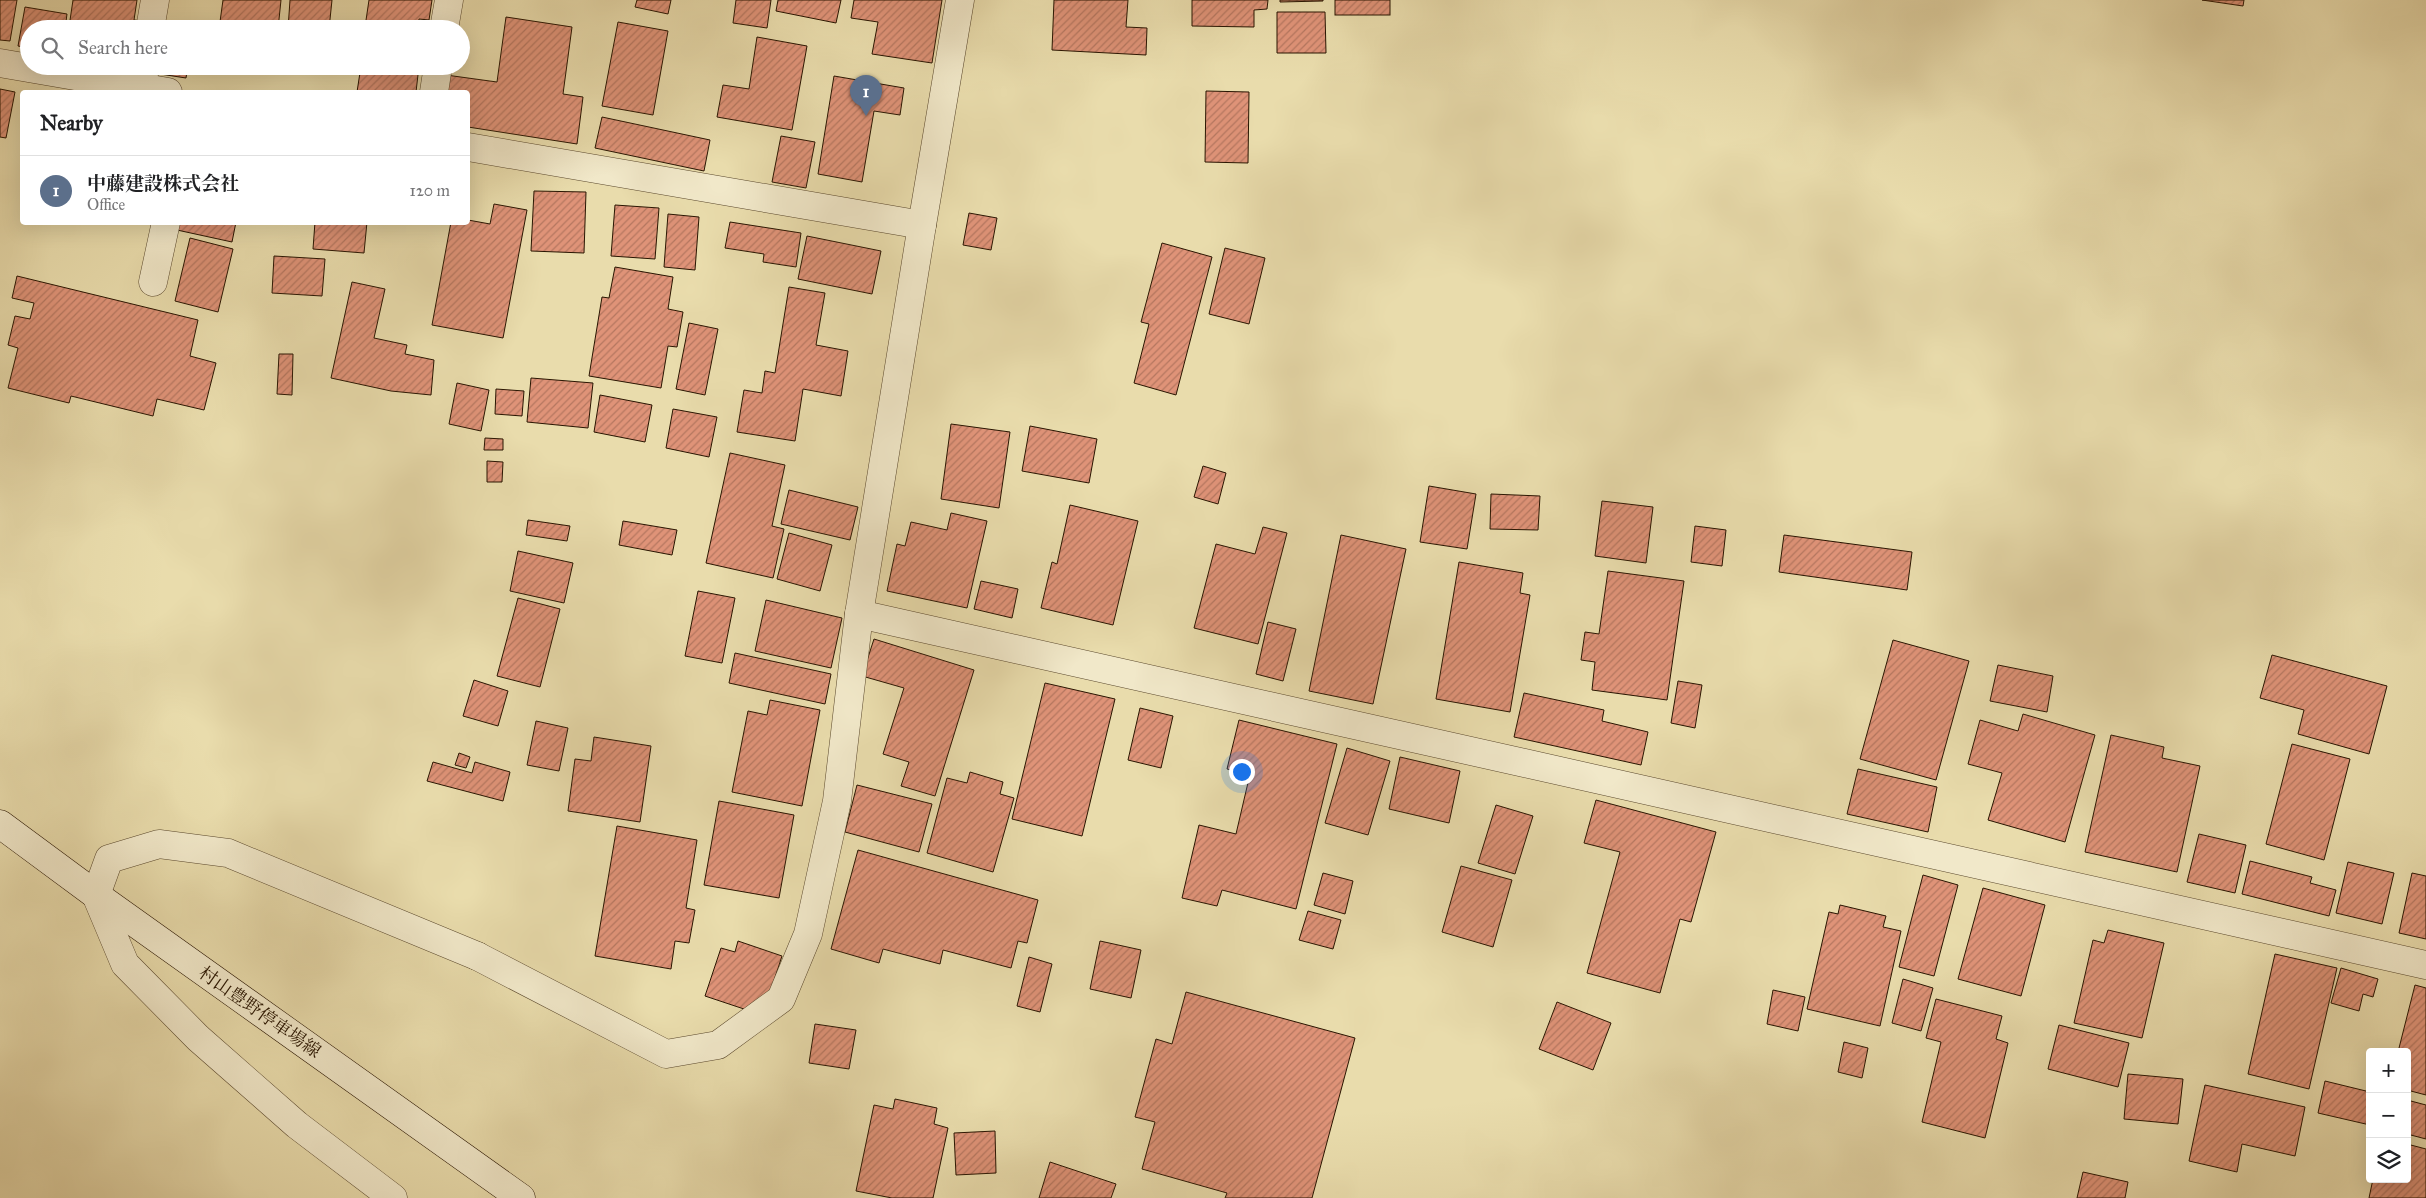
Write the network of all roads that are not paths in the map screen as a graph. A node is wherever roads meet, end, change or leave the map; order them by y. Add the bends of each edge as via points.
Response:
1 (155, 0) edge
2 (449, 0) edge
3 (960, 0) edge
4 (152, 20) edge
5 (446, 20) edge
6 (0, 63) edge
7 (20, 65) edge
8 (123, 75) edge
9 (437, 75) edge
10 (143, 77) edge
11 (165, 90) edge
12 (434, 90) edge
13 (470, 146) edge
14 (165, 225) edge
15 (922, 225) junction
16 (153, 282) dead end
17 (859, 614) junction
18 (0, 824) edge
19 (96, 895) junction
20 (2426, 965) edge
21 (393, 1198) edge
22 (521, 1198) edge

1 - 4 street
2 - 5 street
3 - 15 street
6 - 7 street
8 - 10 street
9 - 12 street
10 - 11 street
13 - 15 street
14 - 16 street
15 - 17 street
17 - 19 street via 837,801 808,934 781,999 718,1045 666,1054 477,956 228,854 159,844 109,859
17 - 20 street
18 - 19 street, 村山豊野停車場線
19 - 21 street via 126,964 191,1031 297,1125
19 - 22 street, 村山豊野停車場線

